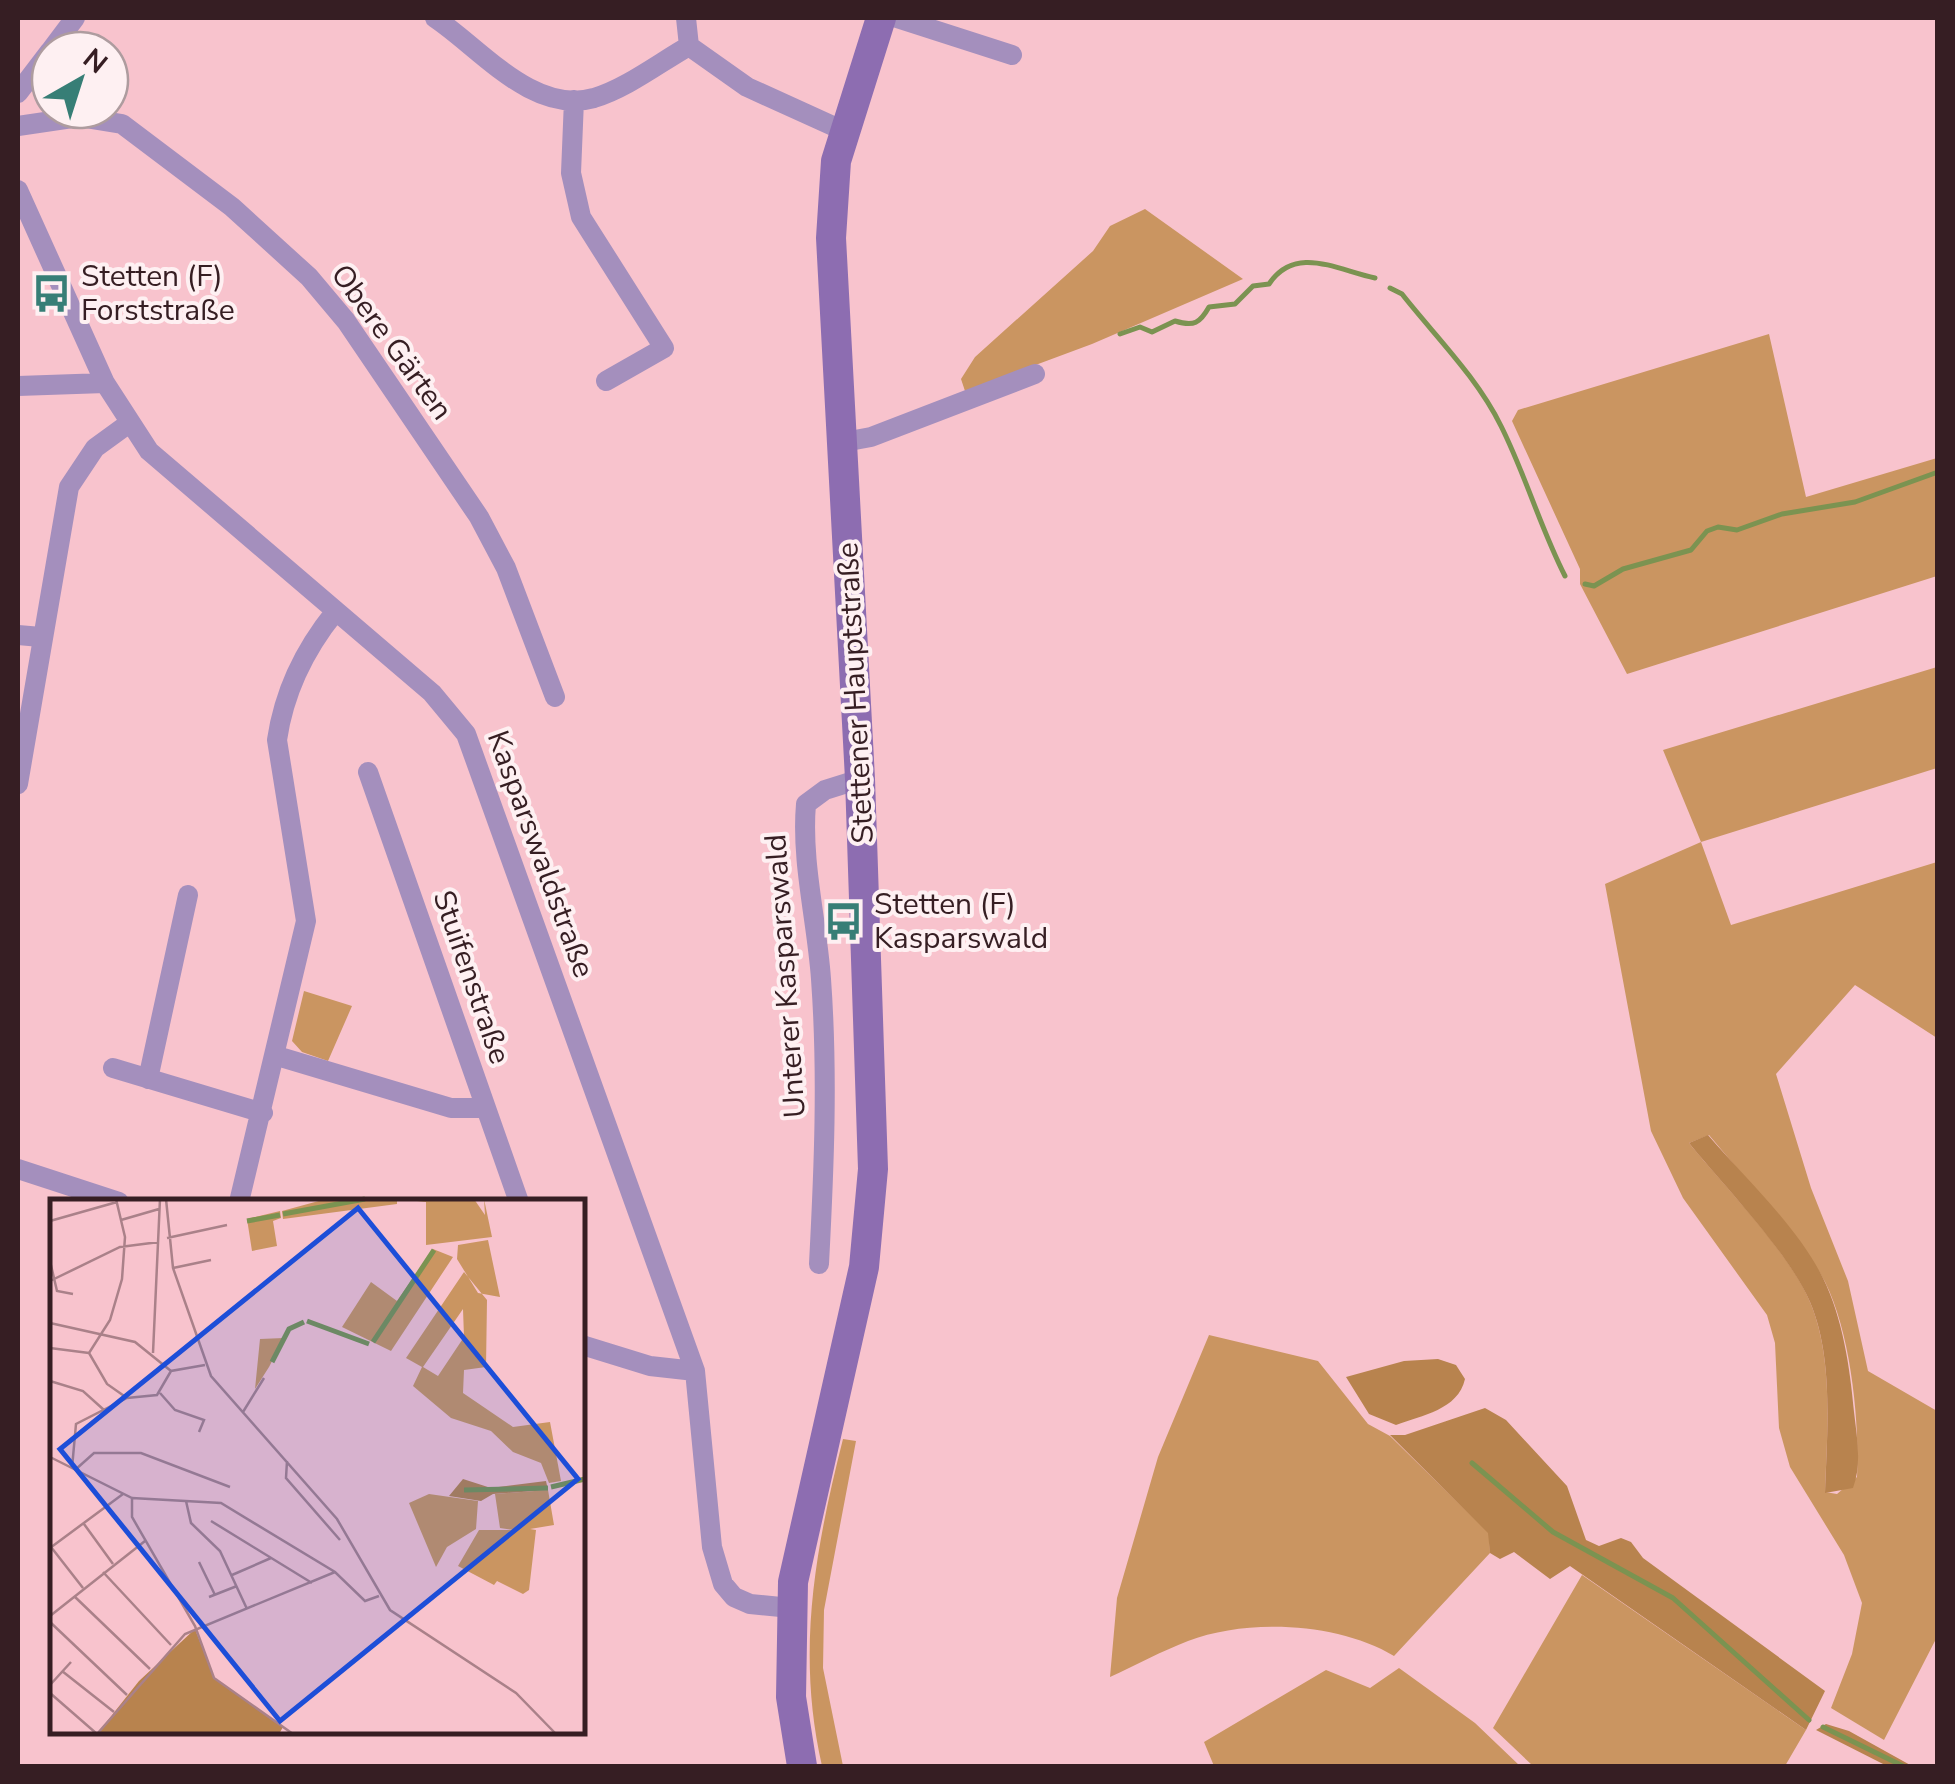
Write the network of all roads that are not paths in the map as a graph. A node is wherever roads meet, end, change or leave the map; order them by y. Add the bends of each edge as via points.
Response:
1 (435, 18) edge
2 (686, 18) edge
3 (881, 18) edge
4 (897, 18) edge
5 (689, 46) junction
6 (1012, 55) dead end
7 (574, 100) junction
8 (18, 126) edge
9 (844, 131) junction
10 (18, 190) edge
11 (1035, 374) dead end
12 (606, 381) dead end
13 (105, 383) junction
14 (18, 386) edge
15 (128, 424) junction
16 (844, 442) junction
17 (335, 612) junction
18 (18, 635) edge
19 (41, 637) junction
20 (555, 697) dead end
21 (368, 772) dead end
22 (860, 779) junction
23 (18, 784) edge
24 (188, 895) dead end
25 (277, 1056) junction
26 (113, 1068) dead end
27 (148, 1078) junction
28 (486, 1108) junction
29 (263, 1113) junction
30 (18, 1169) edge
31 (110, 1199) edge
32 (240, 1199) edge
33 (518, 1199) edge
34 (818, 1264) dead end
35 (585, 1345) edge
36 (695, 1371) junction
37 (791, 1608) junction
38 (802, 1766) edge

1 - 7 street via 528,87
2 - 5 street
3 - 9 street, Stettener Hauptstraße
4 - 6 street
5 - 7 street via 615,89
5 - 9 street via 746,87
7 - 12 street via 571,173 581,216 664,348
8 - 20 street, Obere Gärten via 79,117 122,124 232,207 309,277 479,518 506,568
9 - 16 street, Stettener Hauptstraße via 831,238
10 - 13 street, Kasparswaldstraße
11 - 16 street
13 - 14 street
13 - 15 street, Kasparswaldstraße
15 - 17 street, Kasparswaldstraße via 172,473
15 - 19 street via 95,448 69,486
16 - 22 street, Stettener Hauptstraße
17 - 25 street via 296,673 277,740 306,921
17 - 36 street, Kasparswaldstraße via 432,693 475,752
18 - 19 street
19 - 23 street
21 - 28 street, Stuifenstraße
22 - 34 street, Unterer Kasparswald via 806,804 803,839 826,1076
22 - 37 street, Stettener Hauptstraße via 871,1206 864,1268
24 - 27 street
25 - 28 street via 451,1108
25 - 29 street
26 - 27 street
27 - 29 street
28 - 33 street, Stuifenstraße
29 - 32 street
30 - 31 street
35 - 36 street via 650,1366
36 - 37 street, Kasparswaldstraße via 712,1547 723,1584 750,1604
37 - 38 street, Stettener Hauptstraße via 791,1697

